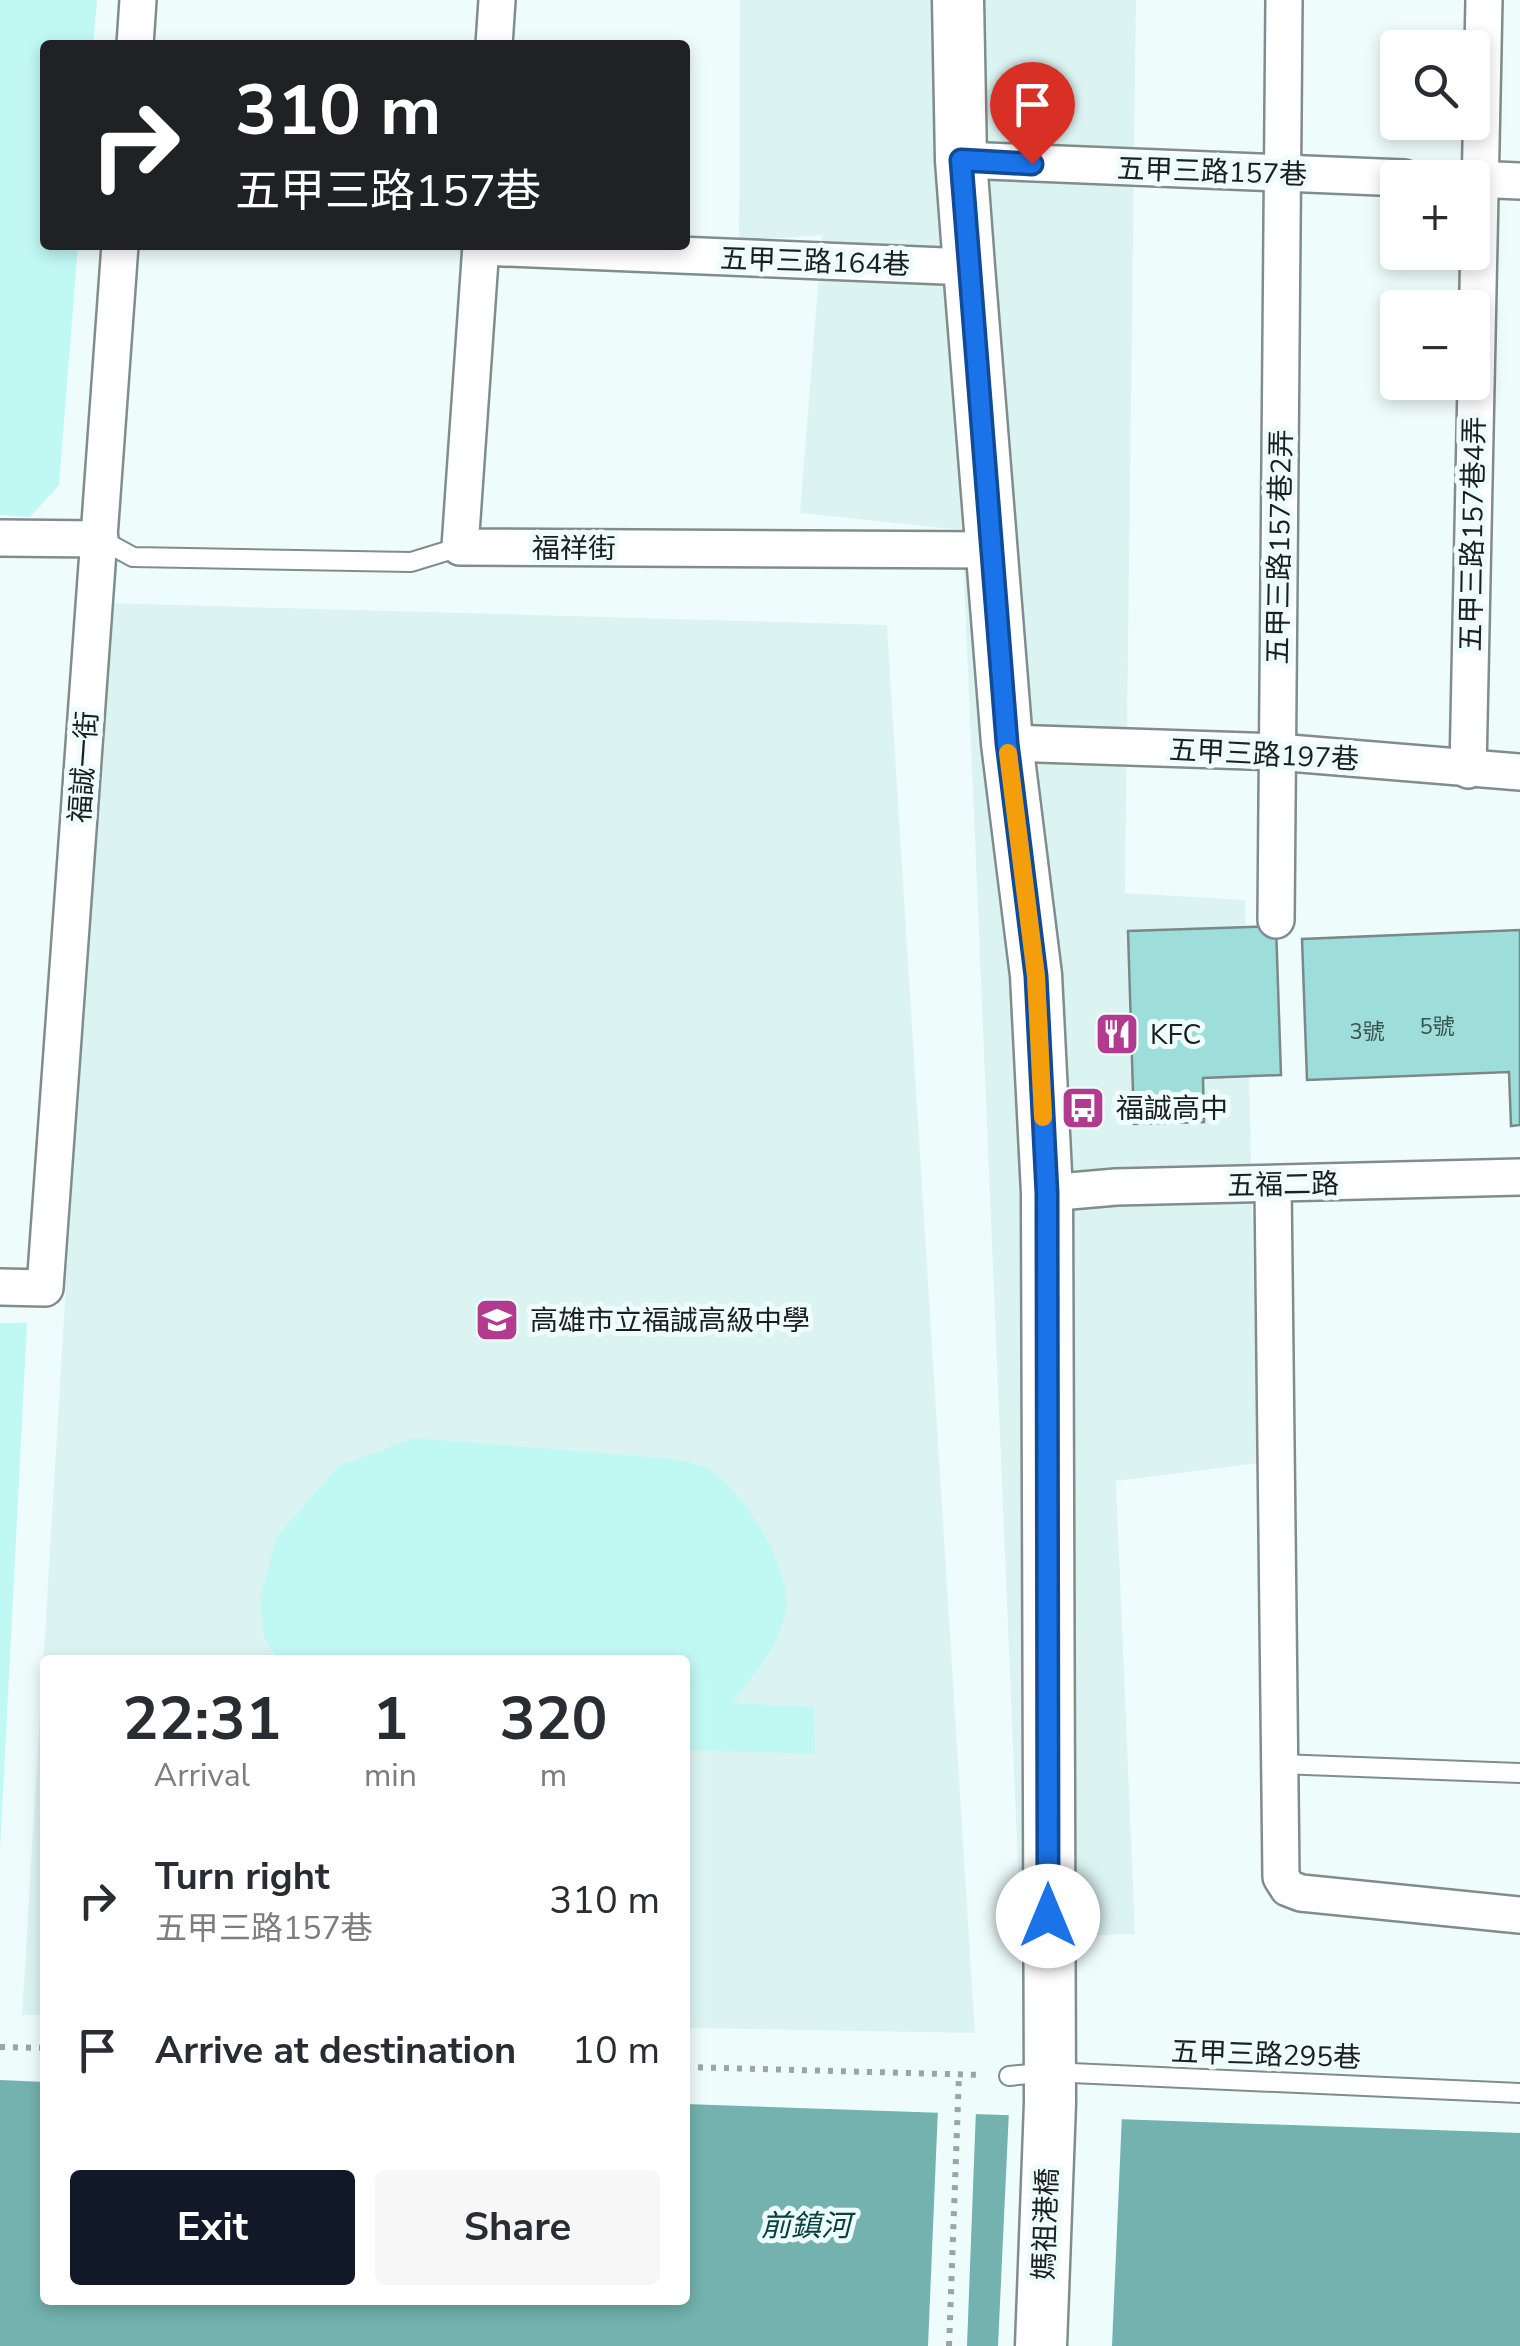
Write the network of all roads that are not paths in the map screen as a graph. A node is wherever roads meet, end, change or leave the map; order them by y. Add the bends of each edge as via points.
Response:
1 (138, 0) edge
2 (498, 0) edge
3 (958, 0) edge
4 (1284, 0) edge
5 (1484, 0) edge
6 (135, 40) edge
7 (494, 40) edge
8 (961, 160) junction
9 (1476, 160) edge
10 (1282, 175) junction
11 (1380, 177) edge
12 (1490, 180) edge
13 (1520, 181) edge
14 (120, 250) edge
15 (481, 250) edge
16 (574, 250) edge
17 (969, 267) junction
18 (1474, 270) edge
19 (0, 538) edge
20 (100, 539) junction
21 (460, 547) junction
22 (991, 550) junction
23 (1007, 743) junction
24 (1277, 752) junction
25 (1468, 770) junction
26 (1520, 772) edge
27 (1276, 920) dead end
28 (1520, 1176) edge
29 (1273, 1185) junction
30 (1047, 1193) junction
31 (0, 1287) edge
32 (1279, 1764) junction
33 (1520, 1773) edge
34 (1520, 1915) edge
35 (1036, 2084) junction
36 (1520, 2093) edge
37 (1041, 2346) edge

1 - 6 street
2 - 7 street
3 - 8 main road, 媽祖港橋
4 - 10 street, 五甲三路157巷2弄
5 - 9 street, 五甲三路157巷4弄
8 - 10 street, 五甲三路157巷
8 - 17 main road, 媽祖港橋
10 - 11 street, 五甲三路157巷
10 - 24 street, 五甲三路157巷2弄
12 - 13 street
14 - 20 street, 福誠一街
15 - 21 street
16 - 17 street, 五甲三路164巷
17 - 22 main road, 媽祖港橋
18 - 25 street, 五甲三路157巷4弄
19 - 20 street
20 - 21 lane via 133,556 153,557 411,562
20 - 31 street, 福誠一街 via 45,1288
21 - 22 street, 福祥街
22 - 23 main road, 媽祖港橋
23 - 24 street, 五甲三路197巷
23 - 30 main road, 媽祖港橋 via 1036,976
24 - 25 street, 五甲三路197巷
24 - 27 street, 五甲三路157巷2弄
25 - 26 street, 五甲三路197巷
28 - 29 street, 五福二路
29 - 30 street, 五福二路
29 - 32 street
30 - 35 main road, 媽祖港橋
32 - 33 lane
32 - 34 street via 1281,1876 1288,1888
35 - 36 lane, 五甲三路295巷
35 - 37 main road, 媽祖港橋

